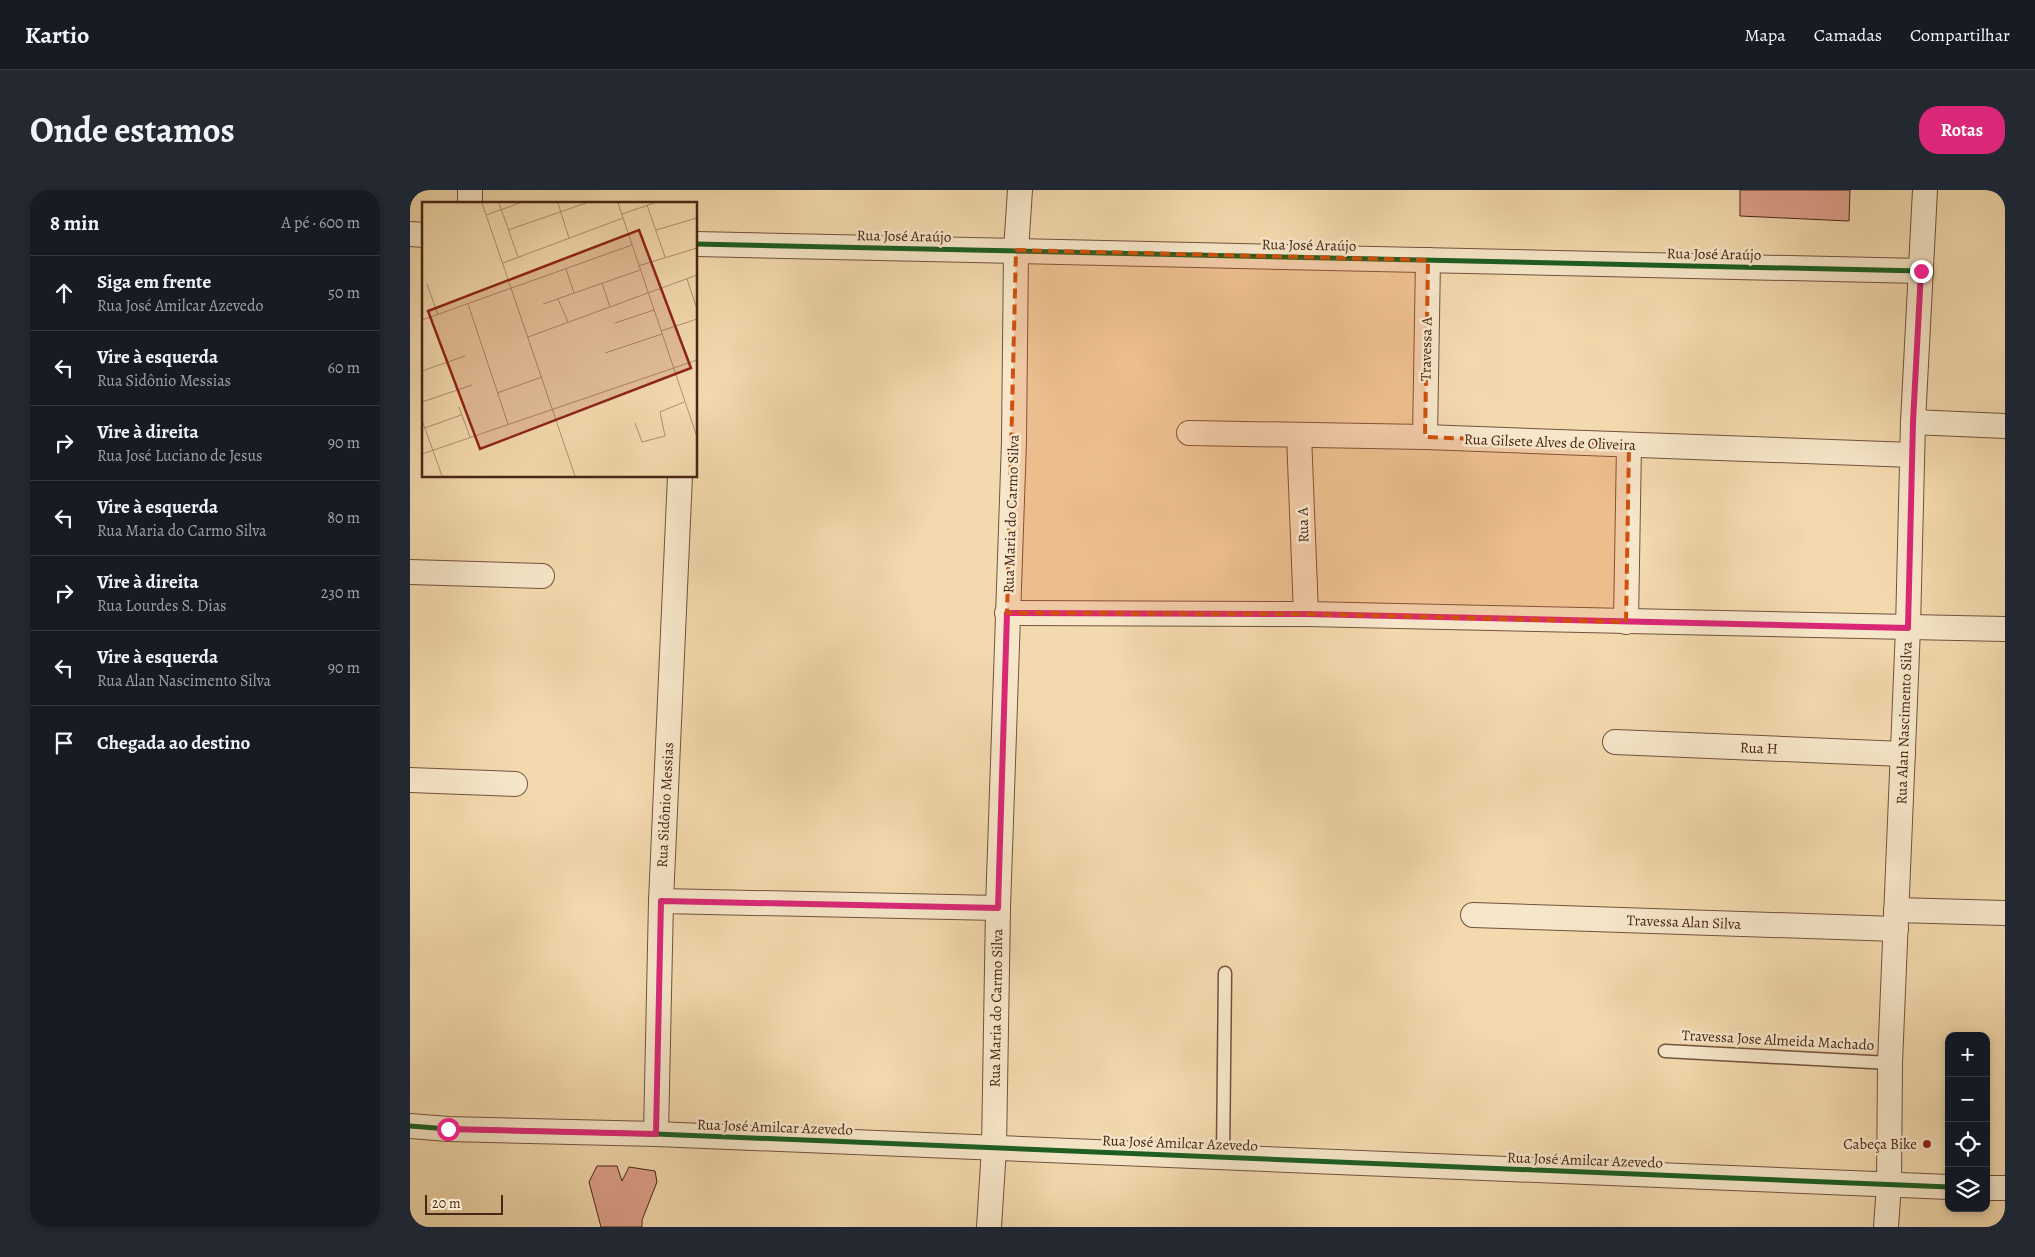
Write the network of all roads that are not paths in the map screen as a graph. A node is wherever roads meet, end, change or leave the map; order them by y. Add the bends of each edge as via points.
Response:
1 (1020, 190) edge
2 (1925, 190) edge
3 (698, 244) edge
4 (1016, 250) junction
5 (1428, 260) junction
6 (1921, 271) junction
7 (1913, 422) junction
8 (2005, 426) edge
9 (1189, 433) dead end
10 (1299, 435) junction
11 (1425, 437) junction
12 (1629, 445) junction
13 (1912, 455) junction
14 (680, 478) edge
15 (410, 572) edge
16 (542, 576) dead end
17 (1007, 613) junction
18 (1306, 614) junction
19 (1626, 622) junction
20 (1908, 628) junction
21 (2005, 630) edge
22 (1615, 742) dead end
23 (1903, 754) junction
24 (410, 780) edge
25 (515, 784) dead end
26 (661, 901) junction
27 (998, 908) junction
28 (2005, 913) edge
29 (1473, 916) dead end
30 (1896, 919) junction
31 (1226, 973) dead end
32 (1665, 1051) dead end
33 (1890, 1063) junction
34 (410, 1126) edge
35 (656, 1134) junction
36 (994, 1148) junction
37 (1223, 1158) junction
38 (1889, 1185) junction
39 (1945, 1187) edge
40 (1990, 1188) edge
41 (2005, 1188) edge
42 (990, 1227) edge
43 (1886, 1227) edge

1 - 4 street, Rua Maria do Carmo Silva
2 - 6 street, Rua Alan Nascimento Silva
3 - 4 street, Rua José Araújo
4 - 5 street, Rua José Araújo
4 - 17 street, Rua Maria do Carmo Silva via 1014,441
5 - 6 street, Rua José Araújo
5 - 11 street, Travessa A
6 - 7 street, Rua Alan Nascimento Silva
7 - 8 street
7 - 13 street, Rua Alan Nascimento Silva
9 - 10 street, Rua Gilsete Alves de Oliveira
10 - 11 street, Rua Gilsete Alves de Oliveira
10 - 18 street, Rua A
11 - 12 street, Rua Gilsete Alves de Oliveira
12 - 13 street, Rua Gilsete Alves de Oliveira
12 - 19 street
13 - 20 street, Rua Alan Nascimento Silva
14 - 26 street, Rua Sidônio Messias
15 - 16 street
17 - 18 street
17 - 27 street, Rua Maria do Carmo Silva
18 - 19 street
19 - 20 street
20 - 21 street
20 - 23 street, Rua Alan Nascimento Silva
22 - 23 street, Rua H
23 - 30 street, Rua Alan Nascimento Silva
24 - 25 street
26 - 27 street
26 - 35 street, Rua Sidônio Messias
27 - 36 street, Rua Maria do Carmo Silva
28 - 30 street, Travessa Alan Silva
29 - 30 street, Travessa Alan Silva
30 - 33 street, Rua Alan Nascimento Silva
31 - 37 lane
32 - 33 lane, Travessa Jose Almeida Machado
33 - 38 street, Rua Alan Nascimento Silva
34 - 35 street, Rua José Amilcar Azevedo
35 - 36 street, Rua José Amilcar Azevedo
36 - 37 street, Rua José Amilcar Azevedo
36 - 42 street, Rua Maria do Carmo Silva
37 - 38 street, Rua José Amilcar Azevedo
38 - 39 street, Rua José Amilcar Azevedo
38 - 43 street, Rua Alan Nascimento Silva
40 - 41 street

